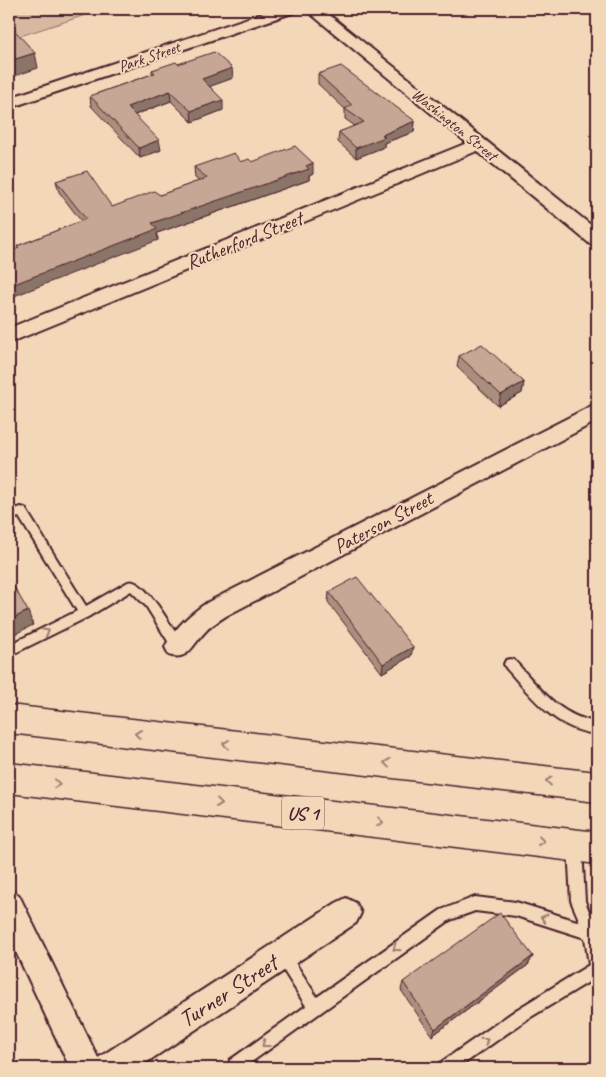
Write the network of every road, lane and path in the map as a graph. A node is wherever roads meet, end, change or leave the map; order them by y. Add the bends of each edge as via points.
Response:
1 (290, 9) edge
2 (313, 9) edge
3 (9, 103) edge
4 (479, 144) junction
5 (597, 240) edge
6 (9, 336) edge
7 (597, 411) edge
8 (9, 516) edge
9 (84, 612) junction
10 (178, 647) joint
11 (9, 651) edge
12 (510, 664) dead end
13 (9, 719) edge
14 (597, 728) edge
15 (9, 778) edge
16 (597, 787) edge
17 (586, 846) edge
18 (9, 905) edge
19 (346, 913) dead end
20 (597, 915) edge
21 (591, 933) junction
22 (282, 955) junction
23 (597, 968) edge
24 (315, 1007) junction
25 (86, 1068) edge
26 (110, 1068) edge
27 (235, 1068) edge
28 (445, 1068) edge

1 - 3 street, Park Street
2 - 4 street, Washington Street
4 - 5 street, Washington Street
4 - 6 street, Rutherford Street
7 - 10 street, Paterson Street via 217,609 197,623
8 - 9 lane via 21,511
9 - 10 lane via 132,585 150,603
11 -> 9 lane
12 - 14 lane via 559,716 588,728
16 -> 13 highway
15 -> 17 highway, US 1
17 - 21 lane via 578,901
18 - 25 street
19 - 22 street, Turner Street
20 - 21 lane
21 - 23 lane
21 -> 24 lane via 516,909 475,904 446,915
22 - 24 lane
22 - 26 street, Turner Street
28 -> 23 lane via 521,1015
24 -> 27 lane

